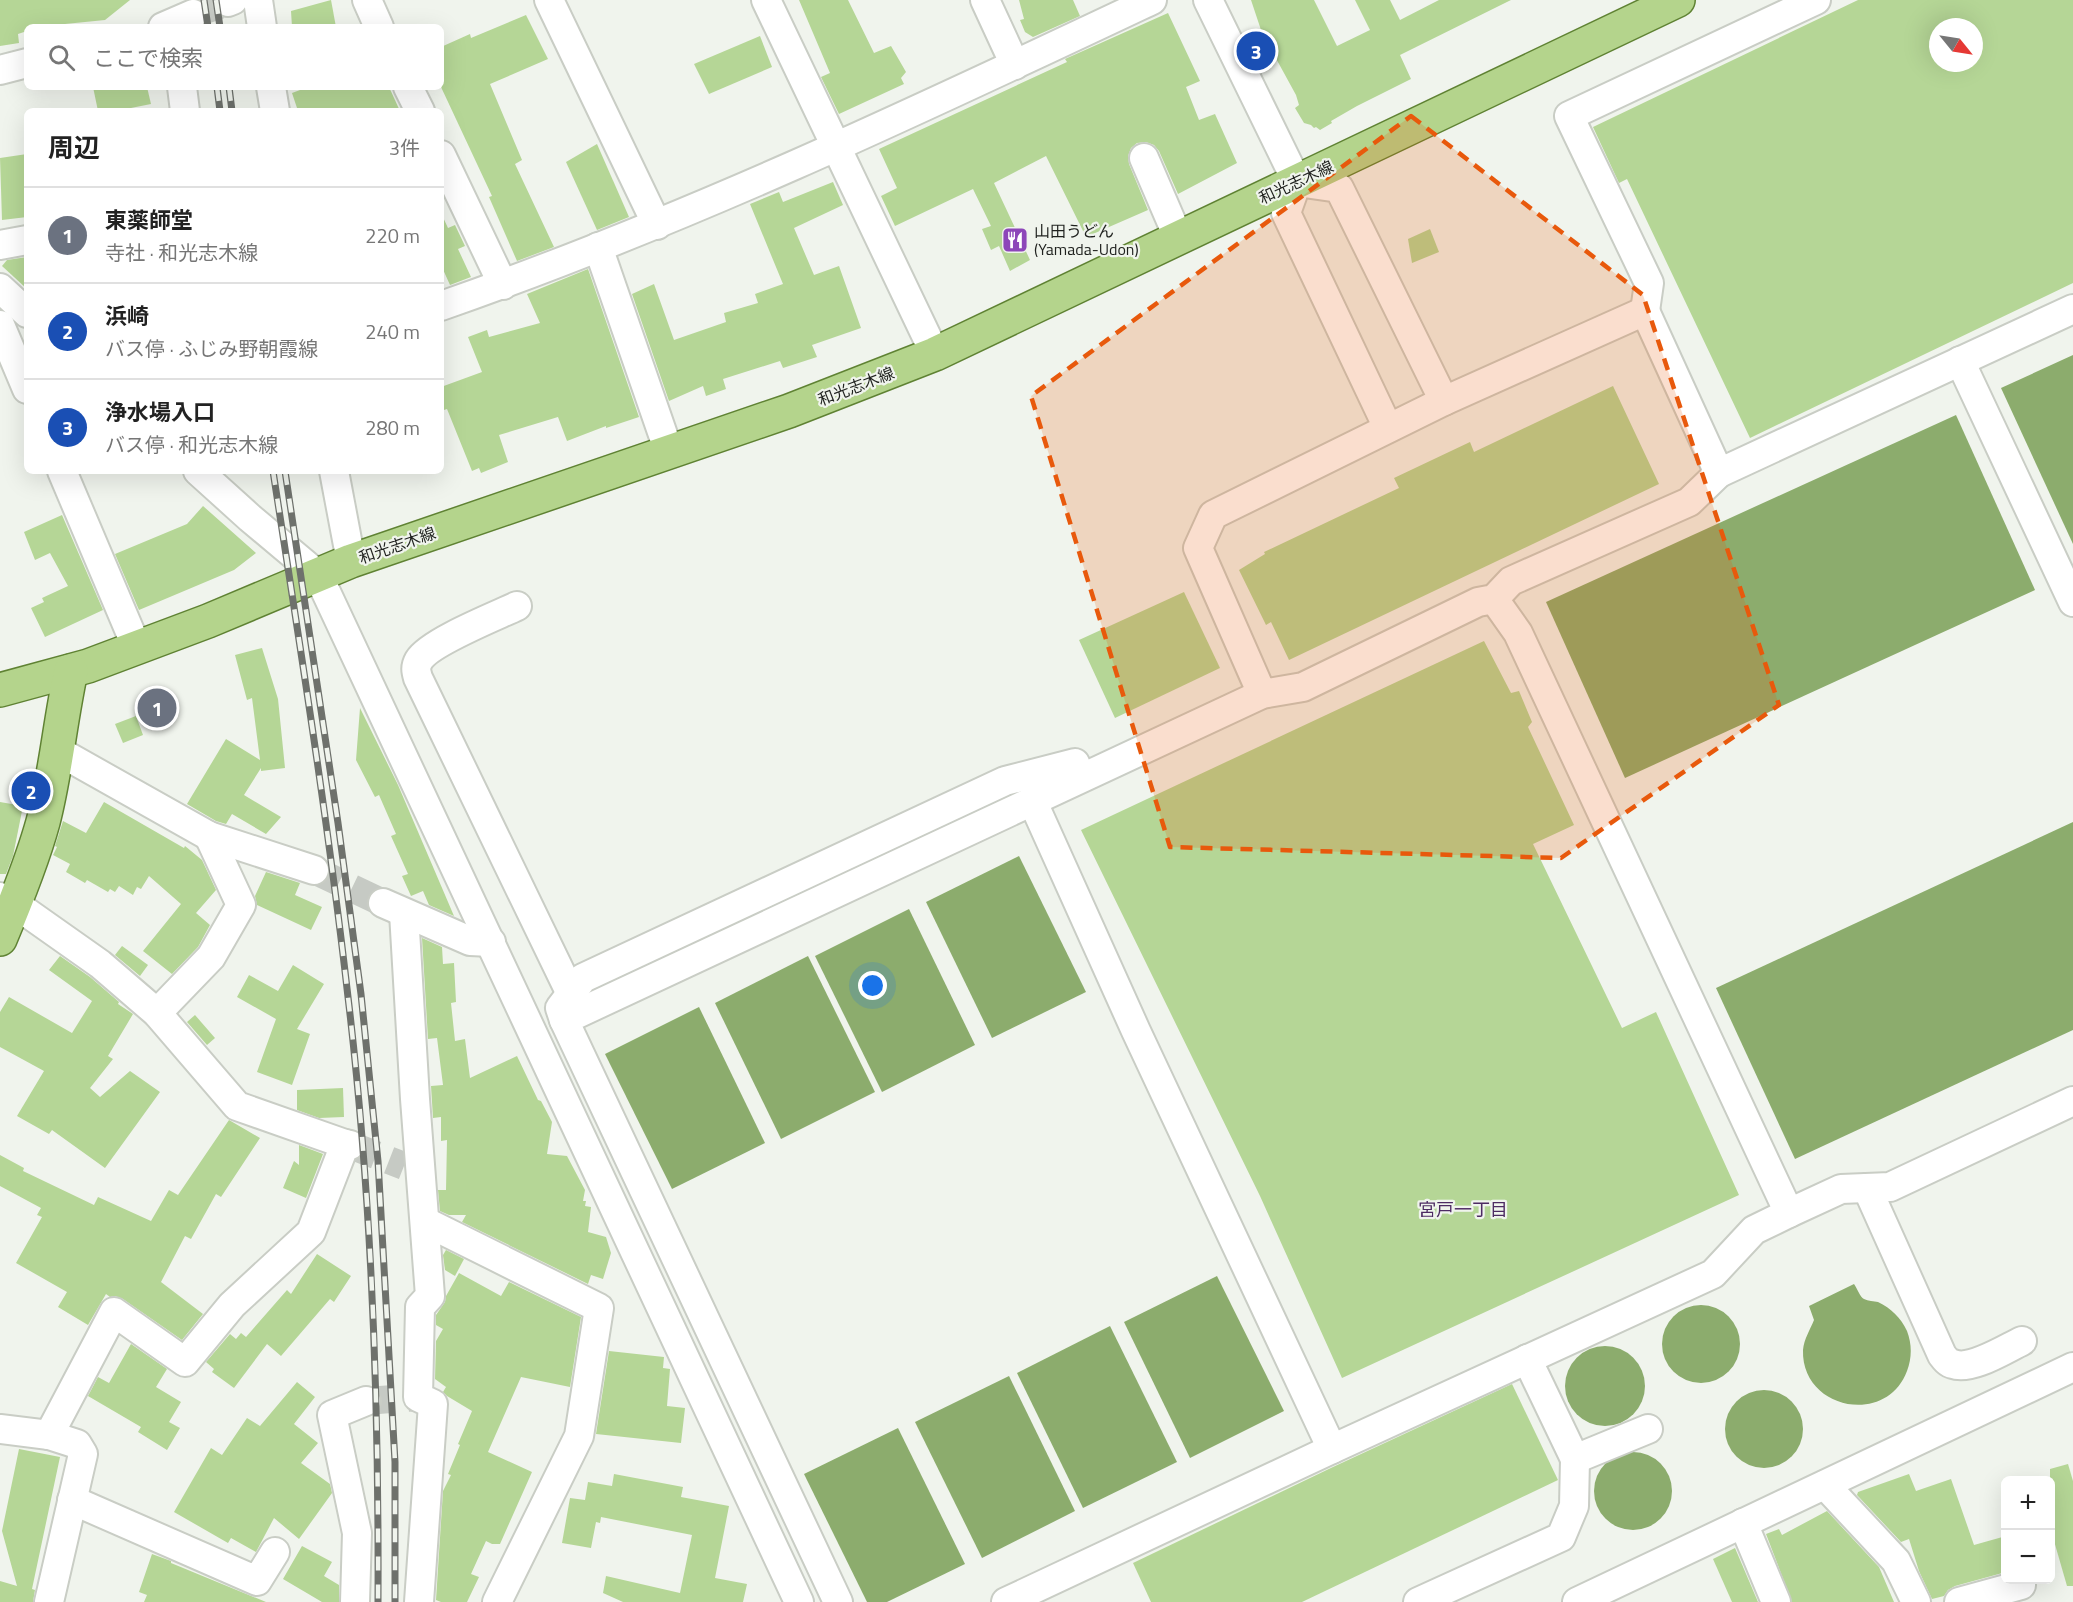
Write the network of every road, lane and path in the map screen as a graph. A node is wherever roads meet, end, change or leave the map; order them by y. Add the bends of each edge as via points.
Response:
1 (258, 0) edge
2 (367, 0) edge
3 (549, 0) edge
4 (766, 0) edge
5 (985, 0) edge
6 (1152, 0) edge
7 (1208, 0) edge
8 (1816, 0) edge
9 (1661, 4) edge
10 (262, 24) edge
11 (379, 24) edge
12 (24, 64) edge
13 (1015, 65) junction
14 (0, 70) edge
15 (182, 90) edge
16 (272, 90) edge
17 (410, 90) edge
18 (185, 108) edge
19 (274, 108) edge
20 (418, 108) edge
21 (834, 146) junction
22 (1144, 158) dead end
23 (444, 169) edge
24 (1297, 182) junction
25 (452, 206) edge
26 (657, 225) junction
27 (1178, 237) junction
28 (24, 241) edge
29 (0, 245) edge
30 (598, 248) junction
31 (503, 285) junction
32 (0, 288) edge
33 (444, 305) edge
34 (2073, 309) edge
35 (24, 310) edge
36 (1645, 311) junction
37 (0, 325) edge
38 (935, 354) junction
39 (1960, 361) junction
40 (24, 382) edge
41 (1444, 401) junction
42 (1388, 428) junction
43 (669, 452) junction
44 (63, 474) edge
45 (201, 474) edge
46 (230, 474) edge
47 (335, 474) edge
48 (1719, 474) junction
49 (234, 504) junction
50 (351, 561) junction
51 (318, 575) junction
52 (1494, 599) junction
53 (2073, 602) edge
54 (517, 606) dead end
55 (137, 648) junction
56 (71, 671) junction
57 (0, 690) edge
58 (1262, 694) junction
59 (58, 751) junction
60 (1082, 777) junction
61 (1032, 800) junction
62 (209, 836) junction
63 (314, 870) tunnel mouth
64 (8, 900) edge
65 (0, 939) edge
66 (491, 942) junction
67 (568, 1007) junction
68 (157, 1013) junction
69 (2073, 1101) edge
70 (1867, 1188) junction
71 (1789, 1213) junction
72 (426, 1222) junction
73 (2022, 1341) dead end
74 (1527, 1359) junction
75 (2073, 1367) edge
76 (366, 1401) tunnel mouth
77 (0, 1429) edge
78 (1648, 1429) dead end
79 (49, 1435) junction
80 (1332, 1449) junction
81 (1575, 1459) junction
82 (1825, 1485) junction
83 (72, 1500) junction
84 (1743, 1523) junction
85 (275, 1552) dead end
86 (2021, 1585) dead end
87 (49, 1602) edge
88 (355, 1602) edge
89 (418, 1602) edge
90 (497, 1602) edge
91 (799, 1602) edge
92 (838, 1602) edge
93 (1006, 1602) edge
94 (1418, 1602) edge
95 (1577, 1602) edge
96 (1776, 1602) edge
97 (1916, 1602) edge
98 (1959, 1602) edge

1 - 10 street
2 - 11 street
3 - 26 street
4 - 21 street
5 - 13 street
6 - 13 street
7 - 24 street
8 - 36 street via 1569,116 1649,283
9 - 24 main road, 和光志木線
12 - 14 street
13 - 21 street
15 - 18 street
16 - 19 street
17 - 20 street
21 - 26 street
21 - 38 street
22 - 27 street
23 - 25 street
24 - 27 main road, 和光志木線
24 - 41 street via 1339,188
24 - 42 street via 1286,213
25 - 31 street
26 - 30 street
27 - 38 main road, 和光志木線
28 - 29 street
30 - 31 street
30 - 43 street
31 - 33 street
32 - 35 street
34 - 39 street
36 - 41 street
36 - 48 street
37 - 40 street
38 - 43 main road, 和光志木線 via 789,411
39 - 48 street
39 - 53 street
41 - 42 street
42 - 58 street via 1212,515 1198,548
43 - 50 main road, 和光志木線
44 - 55 street
45 - 49 street
46 - 49 street
47 - 50 street
48 - 52 street via 1689,502 1511,581
49 - 51 street
50 - 51 main road, 和光志木線
51 - 55 main road, 和光志木線
51 - 66 street
52 - 58 street via 1478,602 1303,687
52 - 71 street via 1518,633
54 - 67 street via 438,645 420,658 416,669
55 - 56 main road, 和光志木線
56 - 57 main road, 和光志木線
56 - 59 main road
58 - 60 street
59 - 62 street
59 - 64 main road via 43,822
60 - 61 street
60 - 67 street via 1075,763 1005,781 583,978
61 - 67 street
61 - 80 street
62 - 63 street
62 - 68 street via 240,905 211,957
64 - 65 main road
64 - 68 street via 100,964
66 - 72 street via 470,941 394,908 412,1171
66 - 91 street
67 - 92 street
68 - 79 street via 237,1106 348,1145 311,1232 232,1305 185,1362 114,1312
69 - 70 street via 1890,1187
70 - 71 street via 1840,1189
70 - 73 street via 1946,1360 1963,1366 1976,1363
71 - 74 street via 1754,1230 1713,1274
72 - 89 street via 430,1296 420,1307 418,1397 433,1404
72 - 90 street via 599,1308 579,1436
74 - 80 street
74 - 81 street
75 - 82 street
76 - 88 street via 332,1415 357,1533
77 - 79 street
78 - 81 street
79 - 83 street via 77,1444 83,1454
80 - 93 street
81 - 94 street via 1574,1506 1561,1537
82 - 84 street
82 - 97 street via 1896,1561
83 - 85 street via 257,1581
83 - 87 street
84 - 95 street
84 - 96 street
86 - 98 street

